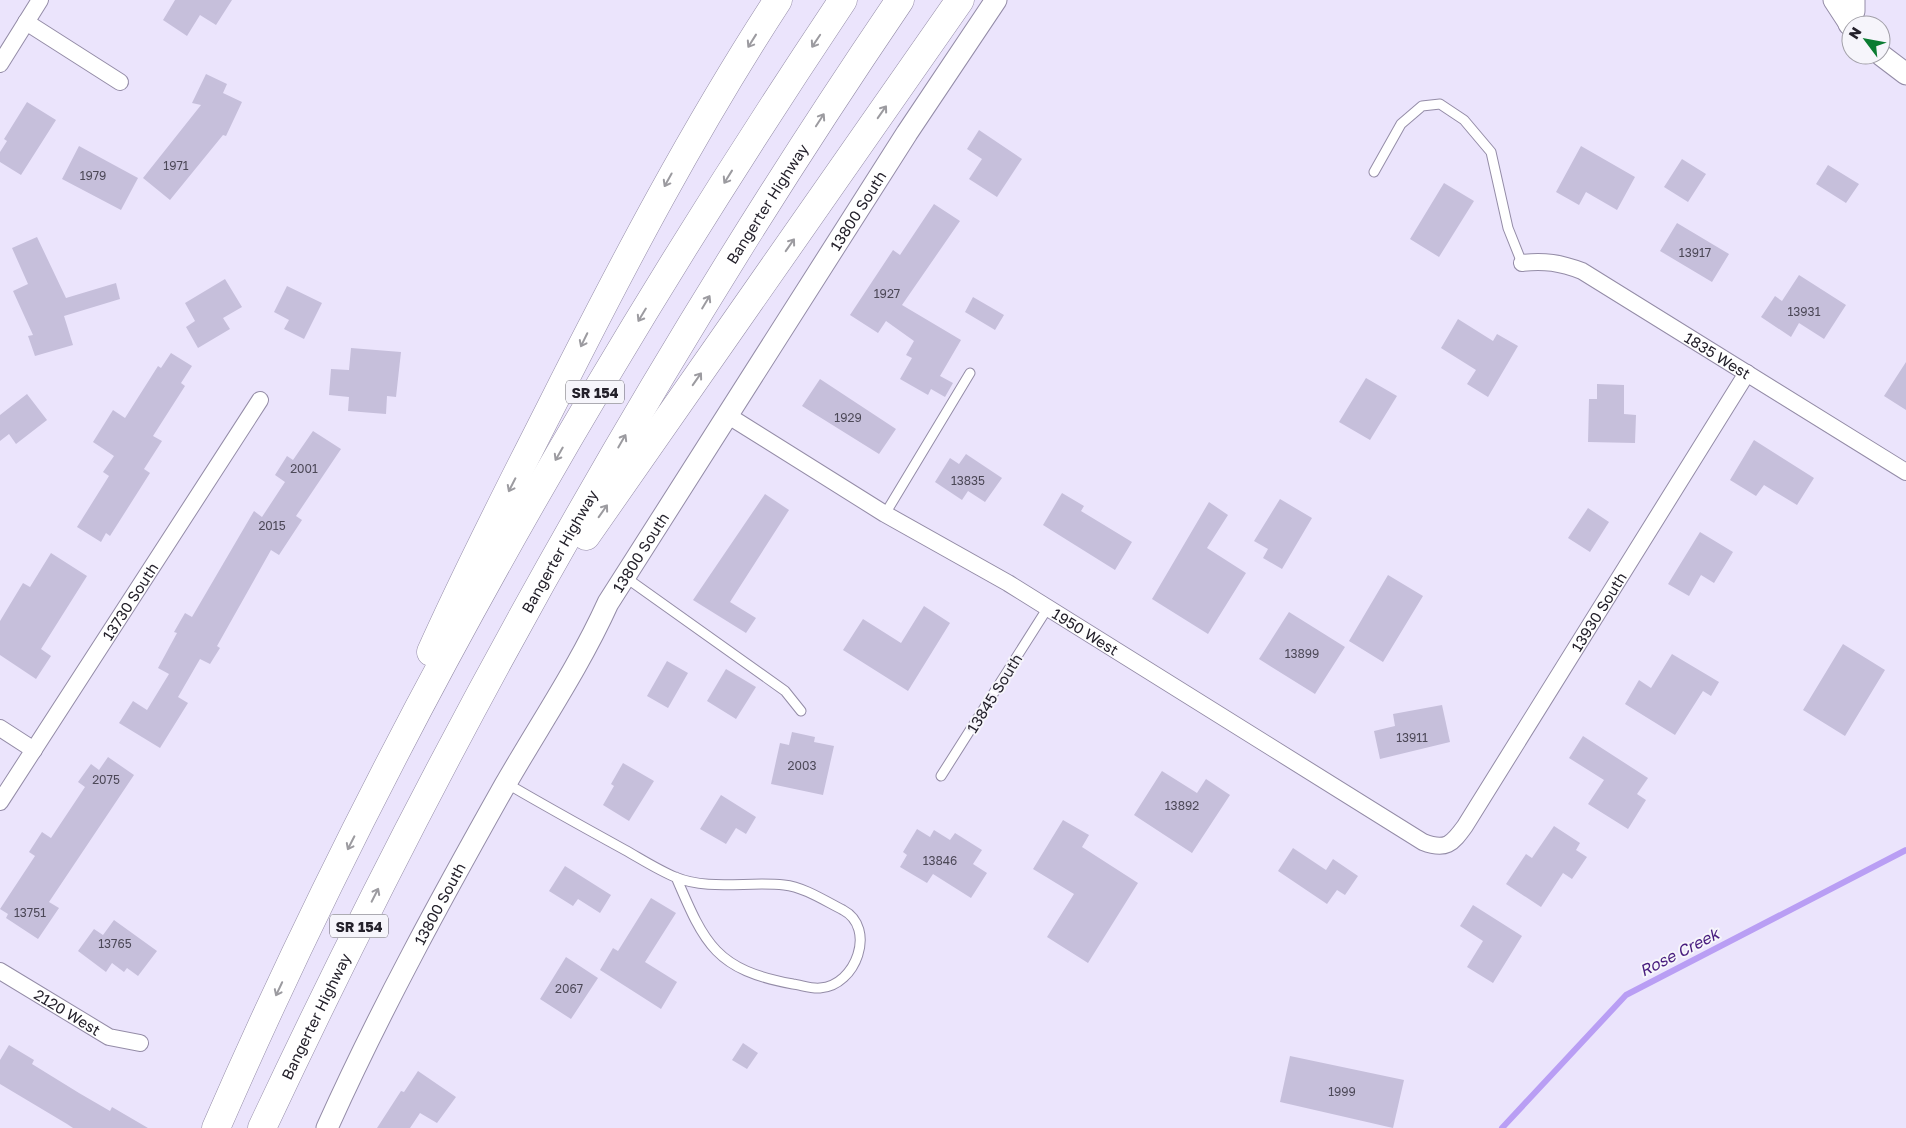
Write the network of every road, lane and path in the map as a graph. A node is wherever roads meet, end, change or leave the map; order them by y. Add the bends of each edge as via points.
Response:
1 (40, 0) edge
2 (778, 0) edge
3 (843, 0) edge
4 (900, 0) edge
5 (960, 0) edge
6 (996, 0) edge
7 (1834, 0) edge
8 (1854, 0) edge
9 (1844, 15) edge
10 (1853, 15) edge
11 (26, 22) junction
12 (1891, 62) edge
13 (0, 64) edge
14 (1905, 72) edge
15 (120, 82) dead end
16 (1374, 172) dead end
17 (1522, 263) joint
18 (970, 373) dead end
19 (1748, 373) junction
20 (260, 400) dead end
21 (727, 415) junction
22 (1906, 472) edge
23 (885, 514) junction
24 (625, 576) junction
25 (1047, 609) junction
26 (801, 711) dead end
27 (0, 728) edge
28 (461, 728) junction
29 (34, 750) junction
30 (941, 776) dead end
31 (506, 783) junction
32 (373, 800) junction
33 (0, 802) edge
34 (1444, 846) joint
35 (676, 878) junction
36 (0, 971) edge
37 (140, 1043) dead end
38 (216, 1128) edge
39 (262, 1128) edge
40 (327, 1128) edge

1 - 11 street
2 -> 32 highway via 675,168 597,314 457,594
3 -> 32 highway, SR 154 via 606,373 494,569
28 -> 4 highway, Bangerter Highway / SR 154 via 581,512 687,332 796,156
28 -> 5 highway via 572,555
6 - 21 street, 13800 South
7 - 9 street
8 - 10 street
11 - 13 street
11 - 15 street
12 - 14 street
16 - 17 lane via 1401,124 1422,106 1440,104 1464,120 1491,152 1508,228
17 - 19 street, 1835 West via 1543,260 1582,270
18 - 23 lane
19 - 22 street, 1835 West
19 - 34 street, 13930 South via 1465,826
20 - 29 street, 13730 South
21 - 23 street, 1950 West
21 - 24 street, 13800 South
23 - 25 street, 1950 West via 1008,583
24 - 26 lane via 785,690
24 - 31 street, 13800 South via 608,603 589,646
25 - 30 lane, 13845 South
25 - 34 street, 1950 West via 1423,842
27 - 29 street
39 -> 28 highway, Bangerter Highway / SR 154 via 324,996
29 - 33 street, 13730 South
31 - 35 lane
31 - 40 street, 13800 South via 414,951
32 -> 38 highway, SR 154 via 314,916
35 - 35 lane via 714,884 785,885 816,896 850,914 860,934 857,961 844,979 820,988 742,970 713,950 696,923
36 - 37 street, 2120 West via 109,1037

